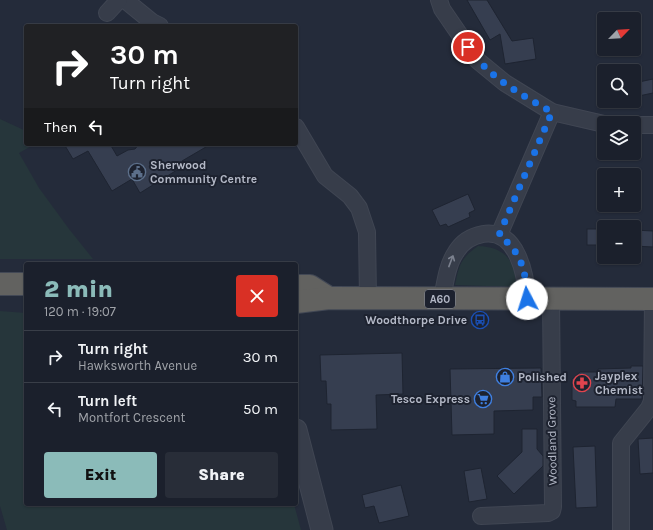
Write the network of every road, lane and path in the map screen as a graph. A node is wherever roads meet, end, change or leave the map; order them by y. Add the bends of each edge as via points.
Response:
1 (119, 0) edge
2 (125, 0) edge
3 (439, 0) edge
4 (107, 13) dead end
5 (156, 24) edge
6 (552, 112) junction
7 (597, 122) edge
8 (641, 125) edge
9 (653, 125) edge
10 (298, 130) edge
11 (499, 235) junction
12 (0, 284) edge
13 (24, 284) edge
14 (298, 286) edge
15 (329, 298) junction
16 (368, 299) junction
17 (442, 299) junction
18 (527, 299) junction
19 (551, 299) junction
20 (653, 299) edge
21 (298, 302) edge
22 (298, 438) edge
23 (482, 516) dead end
24 (322, 530) edge
25 (621, 530) edge

1 - 4 street
2 - 5 street
3 - 6 street via 442,9 477,60 511,87
6 - 7 street
6 - 11 street
8 - 9 street
10 - 16 street via 325,176 350,196 359,208 368,240
17 -> 11 street via 454,253 462,244 474,235
11 - 18 street via 516,250 527,284
12 - 13 highway
14 - 15 highway via 310,286
15 - 16 highway, A60
15 - 21 highway, A60
16 - 17 highway, A60
17 - 18 highway, A60
18 - 19 highway, A60
19 - 20 highway, A60
19 - 23 street, Woodland Grove via 552,511
20 - 25 street via 652,401 621,443
22 - 24 street

